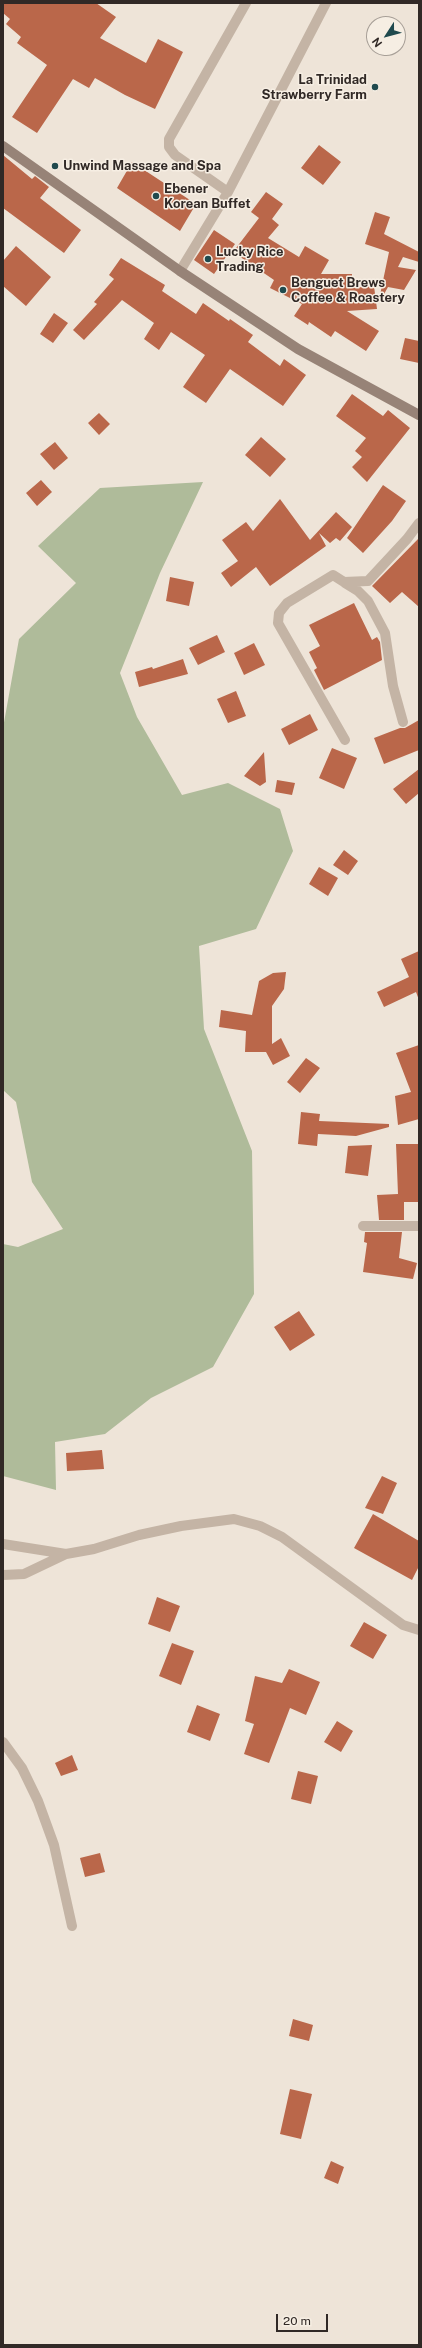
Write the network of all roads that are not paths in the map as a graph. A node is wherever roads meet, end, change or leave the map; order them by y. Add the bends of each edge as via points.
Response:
1 (246, 3) edge
2 (326, 3) edge
3 (3, 146) edge
4 (228, 192) junction
5 (180, 270) junction
6 (419, 415) edge
7 (419, 523) edge
8 (344, 582) junction
9 (402, 722) dead end
10 (344, 740) dead end
11 (363, 1226) dead end
12 (419, 1226) edge
13 (3, 1544) edge
14 (66, 1554) junction
15 (3, 1575) edge
16 (419, 1630) edge
17 (3, 1742) edge
18 (72, 1926) dead end

1 - 4 street via 169,139 169,147 175,156
2 - 4 street
3 - 5 main road
4 - 5 street
5 - 6 main road via 298,349
7 - 8 street via 368,581
8 - 9 street via 368,601 385,633 393,686
8 - 10 street via 333,575 297,596 287,603 280,613 278,624
11 - 12 street
13 - 14 street
14 - 15 street via 24,1574
14 - 16 street via 146,1534 234,1519 260,1526 282,1537 403,1625
17 - 18 street via 22,1768 38,1801 54,1845

